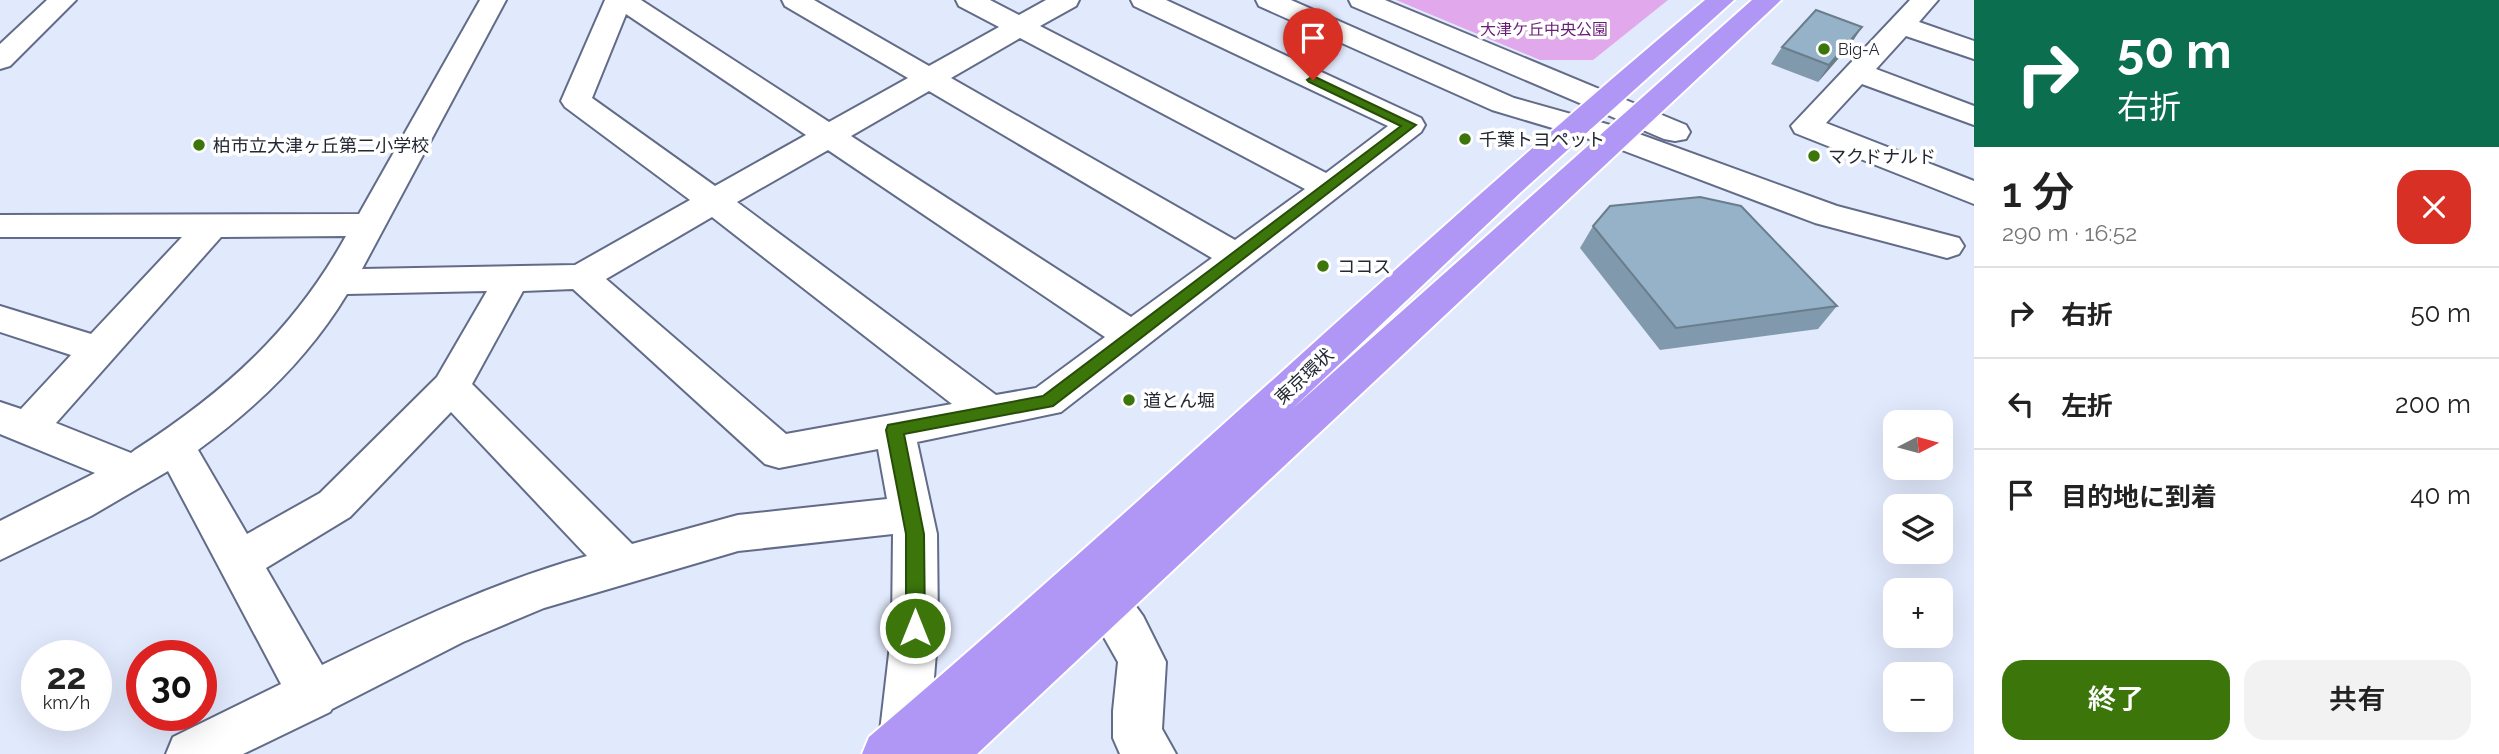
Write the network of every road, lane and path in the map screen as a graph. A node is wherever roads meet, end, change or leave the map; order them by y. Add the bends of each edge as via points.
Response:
1 (63, 0) edge
2 (493, 0) edge
3 (620, 0) edge
4 (795, 0) edge
5 (969, 0) edge
6 (1066, 0) edge
7 (1144, 0) edge
8 (1269, 0) edge
9 (1362, 0) edge
10 (1721, 0) edge
11 (1768, 0) edge
12 (1925, 0) edge
13 (1901, 25) junction
14 (1020, 27) junction
15 (1974, 50) edge
16 (0, 60) edge
17 (1856, 72) junction
18 (929, 78) junction
19 (1602, 102) junction
20 (1974, 116) edge
21 (1577, 125) junction
22 (1628, 127) junction
23 (829, 134) junction
24 (1326, 187) junction
25 (1974, 193) edge
26 (713, 201) junction
27 (212, 225) junction
28 (370, 225) junction
29 (0, 226) edge
30 (1960, 252) edge
31 (1237, 257) junction
32 (581, 277) junction
33 (512, 278) junction
34 (336, 282) junction
35 (0, 319) edge
36 (1132, 336) junction
37 (99, 350) junction
38 (451, 387) junction
39 (989, 411) junction
40 (12, 427) edge
41 (894, 430) junction
42 (175, 446) junction
43 (135, 472) junction
44 (912, 514) junction
45 (0, 541) edge
46 (239, 561) junction
47 (624, 565) junction
48 (1108, 604) junction
49 (313, 696) junction
50 (911, 749) edge
51 (191, 754) edge
52 (1151, 754) edge

1 - 16 street
2 - 28 street
3 - 23 street
3 - 26 street via 576,101
4 - 18 street
5 - 14 street
6 - 14 street
7 - 24 street via 1409,125
8 - 21 street via 1503,104
9 - 19 street
10 - 19 highway, 東京環状
11 - 22 highway, 東京環状
12 - 13 street
13 - 15 street
13 - 17 street
14 - 18 street
14 - 24 street
17 - 20 street
17 - 25 street via 1806,126
18 - 23 street
18 - 31 street
19 - 21 highway, 東京環状
19 - 22 street
21 - 22 street
21 - 50 highway, 東京環状 via 1096,570
22 - 30 street via 1827,215
22 - 48 highway, 東京環状
23 - 26 street
23 - 36 street
24 - 31 street
26 - 32 street
26 - 39 street
27 - 28 street
27 - 29 street
27 - 37 street
28 - 34 street
31 - 36 street
32 - 33 street
32 - 41 street via 779,452
33 - 34 street
33 - 38 street
34 - 42 street via 282,355 202,428
35 - 37 street
36 - 39 street via 1047,401
37 - 40 street
38 - 46 street via 335,505
38 - 47 street
39 - 41 street
40 - 43 street
41 - 44 street
42 - 43 street
42 - 46 street
43 - 45 street
44 - 47 street via 738,533
44 - 50 street
46 - 49 street
47 - 49 street via 537,590 447,627
48 - 50 highway, 東京環状
48 - 52 street via 1143,662 1138,738
49 - 51 street

